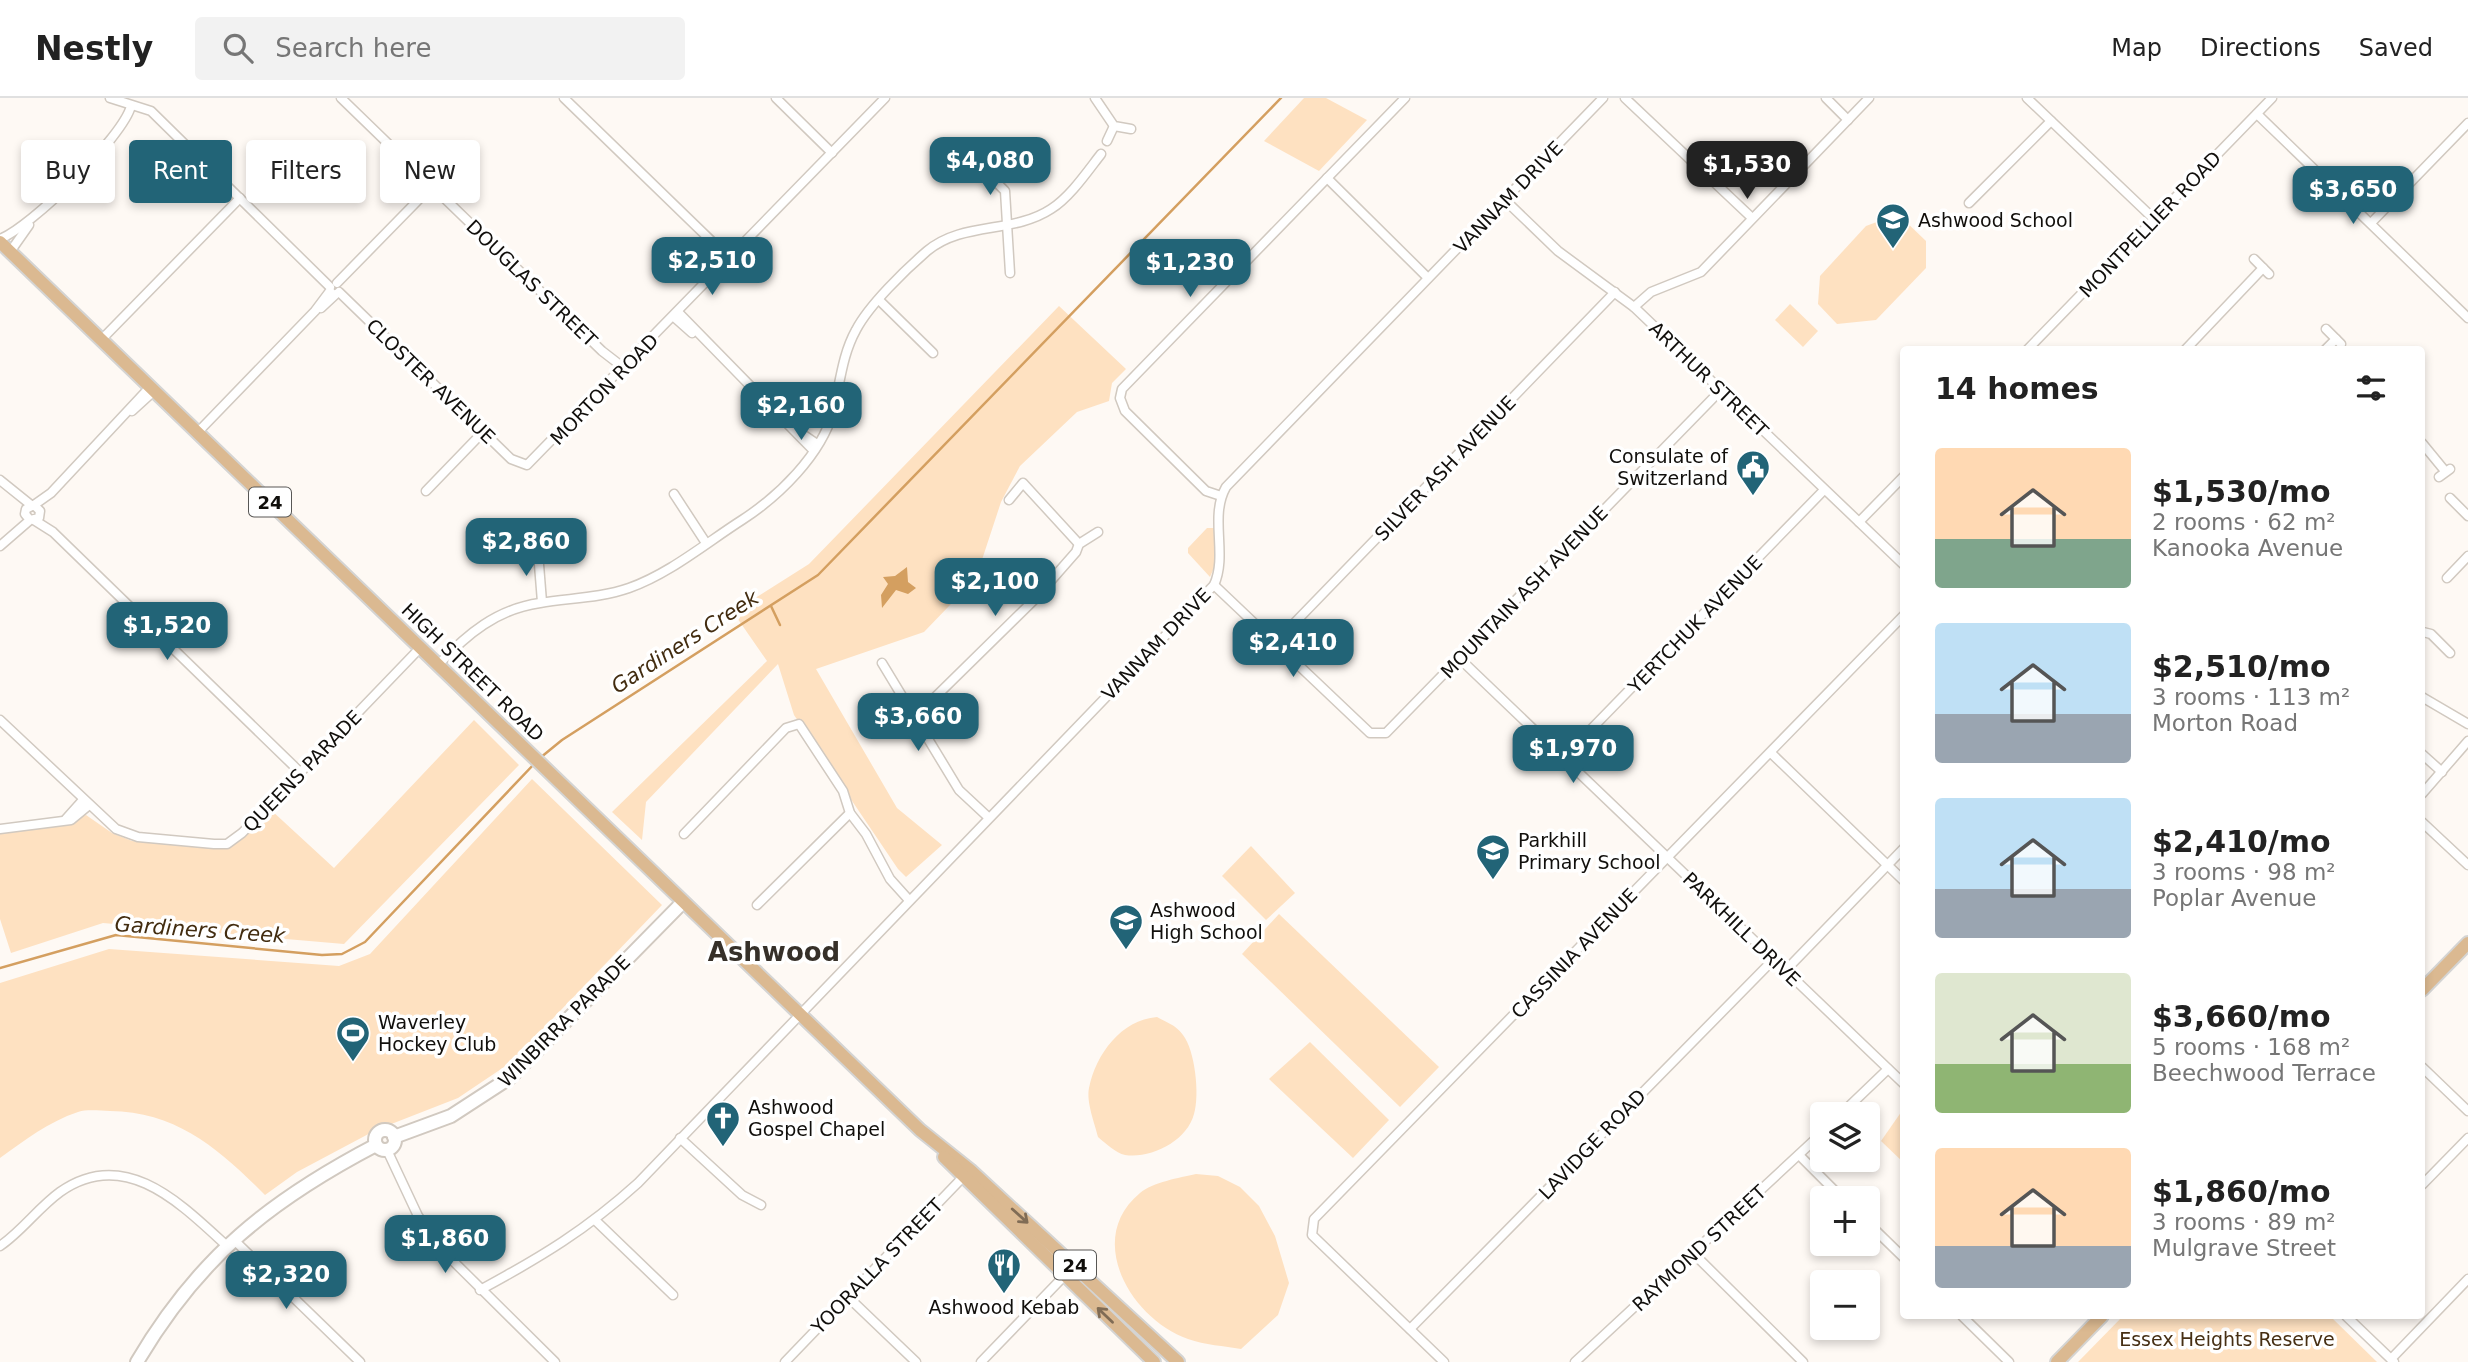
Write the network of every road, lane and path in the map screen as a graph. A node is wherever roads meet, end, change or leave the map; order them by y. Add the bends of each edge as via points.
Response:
1 (110, 98) edge
2 (341, 98) edge
3 (564, 98) edge
4 (776, 98) edge
5 (885, 98) edge
6 (1096, 98) edge
7 (1405, 98) edge
8 (1603, 98) edge
9 (1625, 98) edge
10 (1826, 98) edge
11 (1869, 98) edge
12 (2026, 98) edge
13 (2272, 98) edge
14 (131, 106) junction
15 (2257, 114) junction
16 (1848, 120) junction
17 (2051, 121) junction
18 (2468, 123) edge
19 (1114, 126) junction
20 (1131, 129) dead end
21 (384, 140) edge
22 (1107, 141) dead end
23 (832, 153) junction
24 (1101, 155) dead end
25 (981, 167) dead end
26 (1327, 178) junction
27 (240, 198) junction
28 (1506, 201) junction
29 (416, 203) edge
30 (450, 203) edge
31 (1969, 203) dead end
32 (1751, 218) junction
33 (32, 220) junction
34 (2155, 220) junction
35 (1009, 223) junction
36 (2371, 223) junction
37 (0, 241) edge
38 (10, 252) junction
39 (729, 258) junction
40 (2254, 259) dead end
41 (1010, 273) dead end
42 (1429, 278) junction
43 (335, 288) junction
44 (1615, 292) junction
45 (879, 300) junction
46 (1634, 307) junction
47 (676, 314) junction
48 (2468, 318) edge
49 (2326, 329) dead end
50 (102, 339) junction
51 (2032, 346) edge
52 (2189, 346) edge
53 (2331, 346) edge
54 (933, 353) dead end
55 (622, 370) junction
56 (153, 388) junction
57 (1720, 391) junction
58 (198, 432) junction
59 (484, 432) junction
60 (815, 447) junction
61 (2425, 447) edge
62 (524, 465) joint
63 (2445, 472) dead end
64 (0, 480) edge
65 (1900, 480) edge
66 (1824, 489) junction
67 (426, 491) dead end
68 (674, 494) dead end
69 (1221, 496) junction
70 (2449, 498) dead end
71 (1009, 500) dead end
72 (33, 512) junction
73 (2468, 516) edge
74 (1859, 522) junction
75 (1098, 532) dead end
76 (706, 543) junction
77 (1079, 544) junction
78 (0, 546) edge
79 (538, 552) dead end
80 (2468, 556) edge
81 (1900, 561) edge
82 (2447, 578) dead end
83 (1214, 585) junction
84 (542, 602) junction
85 (1900, 619) edge
86 (2425, 633) edge
87 (1275, 643) junction
88 (420, 648) junction
89 (2450, 653) dead end
90 (1459, 658) junction
91 (882, 663) dead end
92 (438, 665) junction
93 (2425, 699) edge
94 (0, 720) edge
95 (916, 724) junction
96 (2468, 724) edge
97 (2468, 741) edge
98 (1771, 753) junction
99 (1564, 757) junction
100 (2425, 757) edge
101 (300, 772) junction
102 (2442, 772) junction
103 (2425, 791) edge
104 (85, 803) junction
105 (850, 813) junction
106 (988, 817) junction
107 (2425, 825) edge
108 (0, 829) edge
109 (684, 834) dead end
110 (1900, 852) edge
111 (1668, 857) junction
112 (2468, 865) edge
113 (1888, 866) junction
114 (1900, 877) edge
115 (908, 899) junction
116 (683, 902) junction
117 (757, 905) dead end
118 (2468, 943) edge
119 (1774, 959) junction
120 (1786, 970) junction
121 (2425, 987) edge
122 (798, 1014) junction
123 (1888, 1069) junction
124 (2425, 1070) edge
125 (1900, 1080) edge
126 (1854, 1102) edge
127 (2468, 1111) edge
128 (680, 1138) junction
129 (2468, 1138) edge
130 (1810, 1144) edge
131 (382, 1148) junction
132 (1799, 1155) junction
133 (966, 1174) junction
134 (2425, 1182) edge
135 (1830, 1186) edge
136 (761, 1205) dead end
137 (596, 1221) junction
138 (1880, 1235) edge
139 (230, 1243) junction
140 (0, 1246) edge
141 (1694, 1254) junction
142 (1900, 1254) edge
143 (1074, 1265) junction
144 (1064, 1276) junction
145 (2468, 1279) edge
146 (480, 1290) junction
147 (673, 1295) dead end
148 (847, 1296) junction
149 (1965, 1319) edge
150 (2099, 1319) edge
151 (2349, 1319) edge
152 (1410, 1329) junction
153 (2392, 1360) edge
154 (138, 1362) edge
155 (360, 1362) edge
156 (555, 1362) edge
157 (785, 1362) edge
158 (916, 1362) edge
159 (981, 1362) edge
160 (1154, 1362) edge
161 (1178, 1362) edge
162 (1444, 1362) edge
163 (1575, 1362) edge
164 (1803, 1362) edge
165 (2009, 1362) edge
166 (2057, 1362) edge

1 - 14 street, CLOSTER AVENUE
2 - 21 street, DOUGLAS STREET
3 - 39 street
4 - 23 street
5 - 23 street, MORTON ROAD
6 - 19 street
7 - 26 street
8 - 28 street, VANNAM DRIVE
9 - 32 street
10 - 16 street
11 - 16 street
12 - 17 street
13 - 15 street, MONTPELLIER ROAD
14 - 27 street, CLOSTER AVENUE via 151,111
14 - 33 street via 121,129
15 - 34 street, MONTPELLIER ROAD
15 - 36 street
16 - 32 street
17 - 31 street
17 - 34 street
18 - 36 street
19 - 20 street
19 - 22 street
23 - 39 street, MORTON ROAD
24 - 35 street via 1052,208
25 - 35 street via 1005,191
26 - 42 street
26 - 69 street via 1122,389 1125,411 1206,491
27 - 43 street, CLOSTER AVENUE
27 - 50 street
28 - 42 street, VANNAM DRIVE
28 - 44 street, ARTHUR STREET via 1558,251
29 - 43 street
30 - 55 street, DOUGLAS STREET
32 - 46 street via 1700,272 1651,292
33 - 37 street
33 - 38 street
34 - 51 street, MONTPELLIER ROAD
35 - 41 street
35 - 45 street via 961,232 928,250
36 - 48 street
37 - 38 main road, HIGH STREET ROAD / 24
38 - 50 main road, HIGH STREET ROAD / 24
39 - 47 street, MORTON ROAD
40 - 52 street via 2266,271
42 - 69 street, VANNAM DRIVE
43 - 58 street
43 - 59 street, CLOSTER AVENUE
44 - 46 street, ARTHUR STREET
44 - 87 street, SILVER ASH AVENUE
45 - 54 street
45 - 60 street via 857,327 847,349 832,414
46 - 57 street, ARTHUR STREET
47 - 55 street, MORTON ROAD
47 - 60 street
49 - 53 street via 2339,341
50 - 56 main road, HIGH STREET ROAD / 24
55 - 62 street, MORTON ROAD via 536,459
56 - 58 main road, HIGH STREET ROAD / 24
56 - 72 street
57 - 66 street, ARTHUR STREET
57 - 90 street, MOUNTAIN ASH AVENUE
58 - 88 main road, HIGH STREET ROAD / 24
59 - 62 street, CLOSTER AVENUE via 511,459
59 - 67 street
60 - 76 street via 773,495
61 - 63 street
64 - 72 street
65 - 74 street
66 - 74 street, ARTHUR STREET
66 - 99 street, YERTCHUK AVENUE
68 - 76 street
69 - 83 street, VANNAM DRIVE via 1219,569
70 - 73 street
71 - 77 street via 1023,482
72 - 78 street
72 - 101 street
74 - 81 street, ARTHUR STREET
75 - 77 street
76 - 84 street via 623,590
77 - 95 street via 1033,601 922,710
79 - 84 street
80 - 82 street
83 - 87 street
83 - 106 street, VANNAM DRIVE
84 - 92 street via 483,624
85 - 98 street, CASSINIA AVENUE
86 - 89 street
87 - 90 street, MOUNTAIN ASH AVENUE via 1370,733 1386,733
88 - 92 main road, HIGH STREET ROAD / 24
88 - 101 street, QUEENS PARADE
90 - 99 street, PARKHILL DRIVE
91 - 95 street
92 - 116 main road, HIGH STREET ROAD / 24
93 - 96 street
94 - 104 street, QUEENS PARADE
95 - 106 street via 959,790
97 - 102 street
98 - 111 street, CASSINIA AVENUE
98 - 113 street
99 - 111 street, PARKHILL DRIVE
100 - 102 street
101 - 104 street, QUEENS PARADE via 227,844 130,835 108,824
102 - 103 street
104 - 108 street via 75,818
105 - 109 street via 843,791 800,724 786,728
105 - 115 street via 890,879
105 - 117 street
106 - 115 street, VANNAM DRIVE
107 - 112 street
110 - 113 street
111 - 119 street, PARKHILL DRIVE
111 - 152 street, CASSINIA AVENUE via 1314,1219 1312,1235
113 - 114 street
113 - 120 street
115 - 122 street, VANNAM DRIVE
116 - 122 main road, HIGH STREET ROAD / 24
116 - 131 street, WINBIRRA PARADE via 511,1077 451,1116 394,1137 386,1130 379,1132 375,1138
118 - 121 main road
119 - 120 street, PARKHILL DRIVE
119 - 152 street, LAVIDGE ROAD
120 - 123 street, PARKHILL DRIVE
122 - 128 street, VANNAM DRIVE
122 - 133 main road, HIGH STREET ROAD / 24
123 - 125 street, PARKHILL DRIVE
123 - 126 street
124 - 127 street
128 - 136 street via 742,1195
128 - 137 street, VANNAM DRIVE
129 - 134 street
130 - 132 street, RAYMOND STREET
131 - 139 street via 314,1178
131 - 146 street via 418,1216
132 - 135 street
132 - 141 street, RAYMOND STREET
133 -> 143 main road, HIGH STREET ROAD / 24
133 - 144 main road, HIGH STREET ROAD / 24
133 - 148 street, YOORALLA STREET
137 - 146 street, VANNAM DRIVE via 548,1254
137 - 147 street
138 - 142 street
139 - 140 street via 162,1189 127,1176 91,1178 60,1192
139 - 154 street via 163,1318
139 - 155 street
141 - 163 street, RAYMOND STREET
141 - 164 street
143 - 144 street
143 - 161 main road, HIGH STREET ROAD / 24
144 - 159 street
160 -> 144 main road, HIGH STREET ROAD / 24
145 - 153 street
146 - 156 street
148 - 157 street, YOORALLA STREET
148 - 158 street
149 - 165 street
150 - 166 main road
151 - 153 street
152 - 162 street

